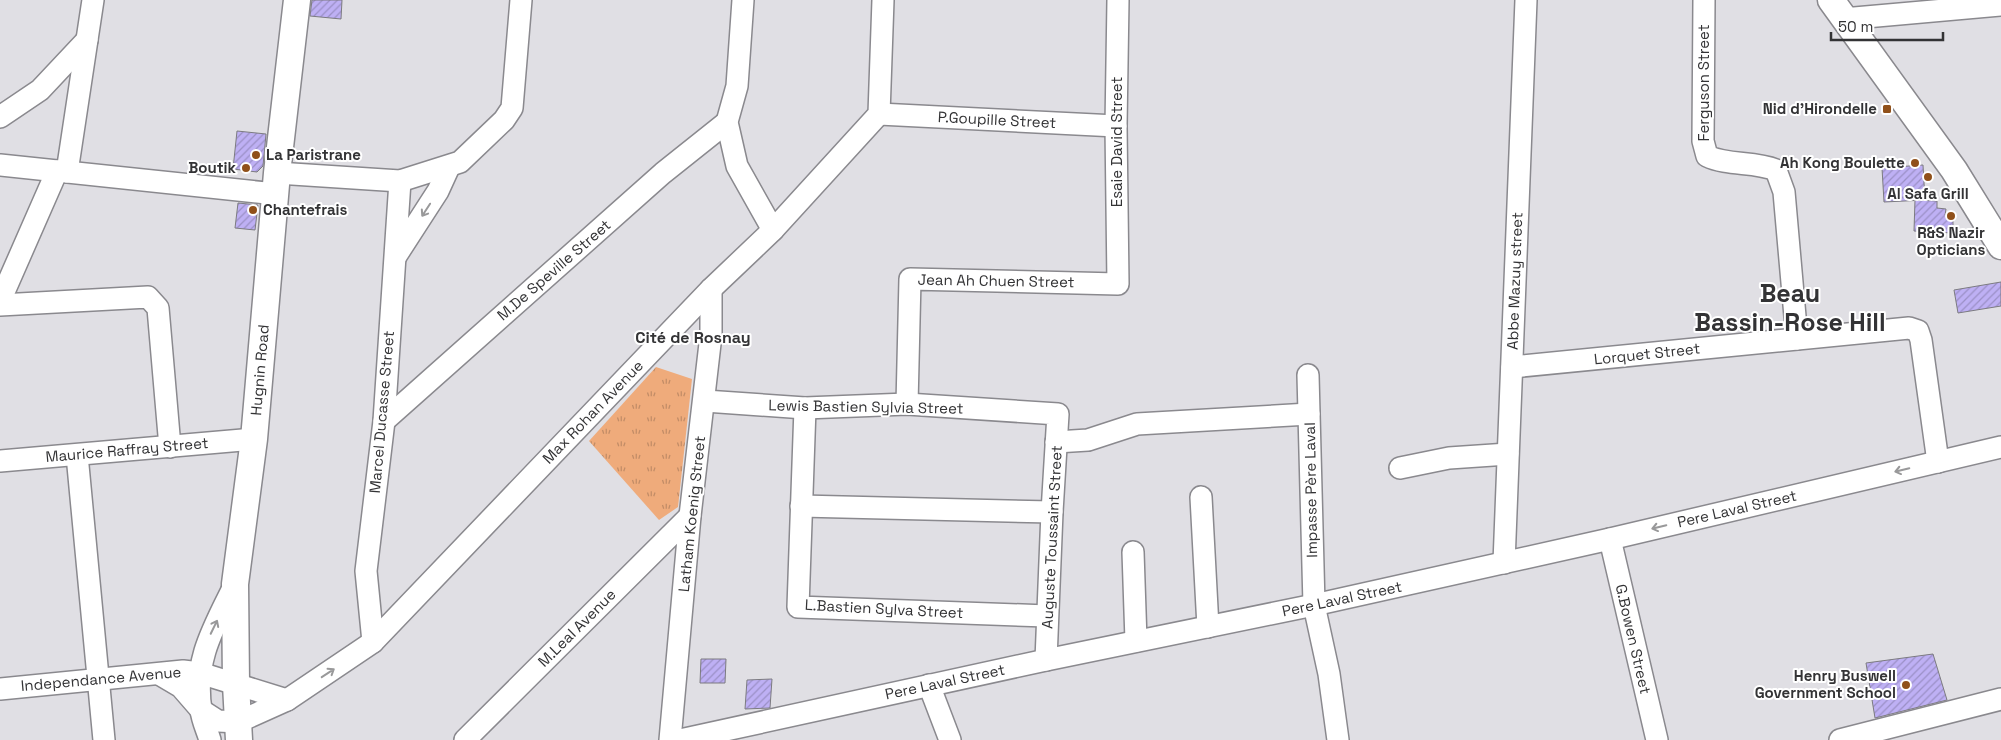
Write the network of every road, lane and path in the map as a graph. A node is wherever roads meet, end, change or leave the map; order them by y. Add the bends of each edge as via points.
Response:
1 (93, 0) edge
2 (297, 0) edge
3 (521, 0) edge
4 (743, 0) edge
5 (883, 0) edge
6 (1118, 0) edge
7 (1526, 0) edge
8 (1704, 0) edge
9 (2001, 5) edge
10 (1837, 9) edge
11 (87, 40) junction
12 (879, 114) junction
13 (0, 117) edge
14 (727, 122) junction
15 (1116, 126) junction
16 (0, 164) edge
17 (455, 164) junction
18 (62, 171) junction
19 (400, 182) junction
20 (277, 184) junction
21 (773, 230) junction
22 (2001, 246) edge
23 (395, 258) junction
24 (1118, 284) joint
25 (711, 289) junction
26 (0, 303) edge
27 (1797, 339) junction
28 (1512, 368) junction
29 (1308, 376) dead end
30 (705, 402) junction
31 (907, 404) junction
32 (806, 408) junction
33 (1058, 414) joint
34 (1309, 414) junction
35 (384, 420) junction
36 (254, 439) junction
37 (1056, 442) junction
38 (170, 447) junction
39 (2001, 447) edge
40 (1508, 454) junction
41 (77, 455) junction
42 (0, 460) edge
43 (1938, 462) junction
44 (1400, 468) dead end
45 (1201, 497) dead end
46 (801, 506) junction
47 (1052, 512) junction
48 (690, 516) junction
49 (1610, 539) junction
50 (1133, 552) dead end
51 (1504, 563) junction
52 (235, 584) junction
53 (1314, 605) junction
54 (1047, 616) junction
55 (1208, 627) junction
56 (1136, 641) junction
57 (373, 642) junction
58 (1046, 660) junction
59 (200, 673) junction
60 (159, 674) junction
61 (98, 678) junction
62 (236, 684) junction
63 (930, 685) junction
64 (0, 689) edge
65 (2001, 699) edge
66 (287, 700) junction
67 (201, 710) junction
68 (239, 731) edge
69 (683, 739) edge
70 (104, 740) edge
71 (210, 740) edge
72 (465, 740) edge
73 (950, 740) edge
74 (1338, 740) edge
75 (1657, 740) edge
76 (1840, 740) edge

1 - 11 street
2 - 20 main road, Hugnin Road
3 - 17 street via 512,108 504,120
4 - 14 street via 737,86
5 - 12 street
6 - 15 street, Esaie David Street
7 - 28 street, Abbe Mazuy street
8 - 27 street, Ferguson Street via 1703,142 1707,156 1715,160 1763,164 1776,170 1781,180
9 - 10 street
10 - 22 main road via 1954,170
11 - 13 street via 40,90
11 - 18 street
12 - 15 street, P.Goupille Street
12 - 21 street, Max Rohan Avenue
14 - 21 street via 737,166
14 - 35 street, M.De Speville Street via 663,174
15 - 24 street, Esaie David Street
16 - 18 street
17 - 19 street
17 -> 23 street
18 - 20 street
18 - 26 street
19 - 20 street
19 - 23 street, Marcel Ducasse Street
20 - 36 main road, Hugnin Road
21 - 25 street, Max Rohan Avenue
23 - 35 street, Marcel Ducasse Street
24 - 31 street, Jean Ah Chuen Street via 910,279
25 - 30 street, Latham Koenig Street
25 - 57 street, Max Rohan Avenue
26 - 38 street via 148,297 158,308
27 - 28 street, Lorquet Street
27 - 43 street, Lorquet Street via 1909,328 1918,331
28 - 40 street, Abbe Mazuy street
29 - 34 street, Impasse Père Laval
30 - 32 street, Lewis Bastien Sylvia Street
30 - 48 street, Latham Koenig Street
31 - 32 street, Lewis Bastien Sylvia Street
31 - 33 street, Lewis Bastien Sylvia Street
32 - 46 street, L.Bastien Sylva Street
33 - 37 street, Auguste Toussaint Street
34 - 37 street via 1137,424 1088,440
34 - 53 street, Impasse Père Laval
35 - 57 street, Marcel Ducasse Street via 366,571
36 - 38 street, Maurice Raffray Street
36 - 52 main road, Hugnin Road
37 - 47 street, Auguste Toussaint Street
38 - 41 street, Maurice Raffray Street
39 - 43 street, Pere Laval Street
40 - 44 street via 1449,458
40 - 51 street, Abbe Mazuy street
41 - 42 street, Maurice Raffray Street
41 - 61 street
43 -> 49 street, Pere Laval Street
45 - 55 street
46 - 47 street
46 - 54 street, L.Bastien Sylva Street via 798,608
47 - 54 street, Auguste Toussaint Street
48 - 69 street, Latham Koenig Street
48 - 72 street, M.Leal Avenue
49 - 51 street, Pere Laval Street
49 - 75 street, G.Bowen Street
50 - 56 street
51 - 53 street, Pere Laval Street
59 -> 52 street via 206,644
52 - 62 main road, Hugnin Road
53 - 55 street, Pere Laval Street
53 - 74 street, Impasse Père Laval via 1329,674
54 - 58 street, Auguste Toussaint Street
55 - 56 street, Pere Laval Street
56 - 58 street, Pere Laval Street
66 -> 57 street, Max Rohan Avenue
58 - 63 street, Pere Laval Street
59 - 60 street, Independance Avenue
59 - 62 street, Independance Avenue
59 - 67 street
60 - 61 street, Independance Avenue
60 - 67 street via 181,687
61 - 64 street, Independance Avenue
61 - 70 street
62 - 66 street, Independance Avenue
62 - 68 main road, Hugnin Road
63 - 69 street, Pere Laval Street
63 - 73 street
65 - 76 street
66 - 68 street, Max Rohan Avenue
67 - 68 street
67 - 71 street

